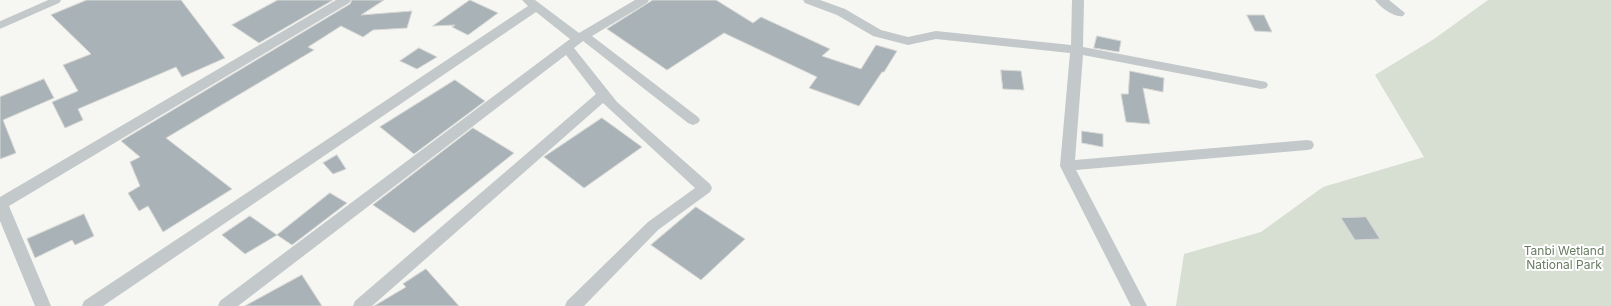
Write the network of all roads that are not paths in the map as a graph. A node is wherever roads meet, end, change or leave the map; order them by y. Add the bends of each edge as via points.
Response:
1 (56, 0) edge
2 (345, 0) edge
3 (643, 0) edge
4 (809, 0) edge
5 (1078, 0) edge
6 (1381, 0) edge
7 (532, 3) edge
8 (1399, 13) dead end
9 (0, 25) edge
10 (576, 41) junction
11 (1076, 50) junction
12 (1261, 85) dead end
13 (604, 95) junction
14 (693, 120) dead end
15 (1307, 145) dead end
16 (1067, 166) junction
17 (0, 203) edge
18 (43, 306) edge
19 (90, 306) edge
20 (226, 306) edge
21 (361, 306) edge
22 (573, 306) edge
23 (1139, 306) edge

1 - 9 lane
2 - 17 street
3 - 10 street
4 - 11 street via 841,12 877,33 908,41 936,35
5 - 11 street
6 - 8 street
7 - 10 street
7 - 19 street
10 - 13 street
10 - 14 street
10 - 20 street
11 - 12 street
11 - 16 street
13 - 21 street
13 - 22 street via 704,188 653,226
15 - 16 street
16 - 23 street
17 - 18 street

